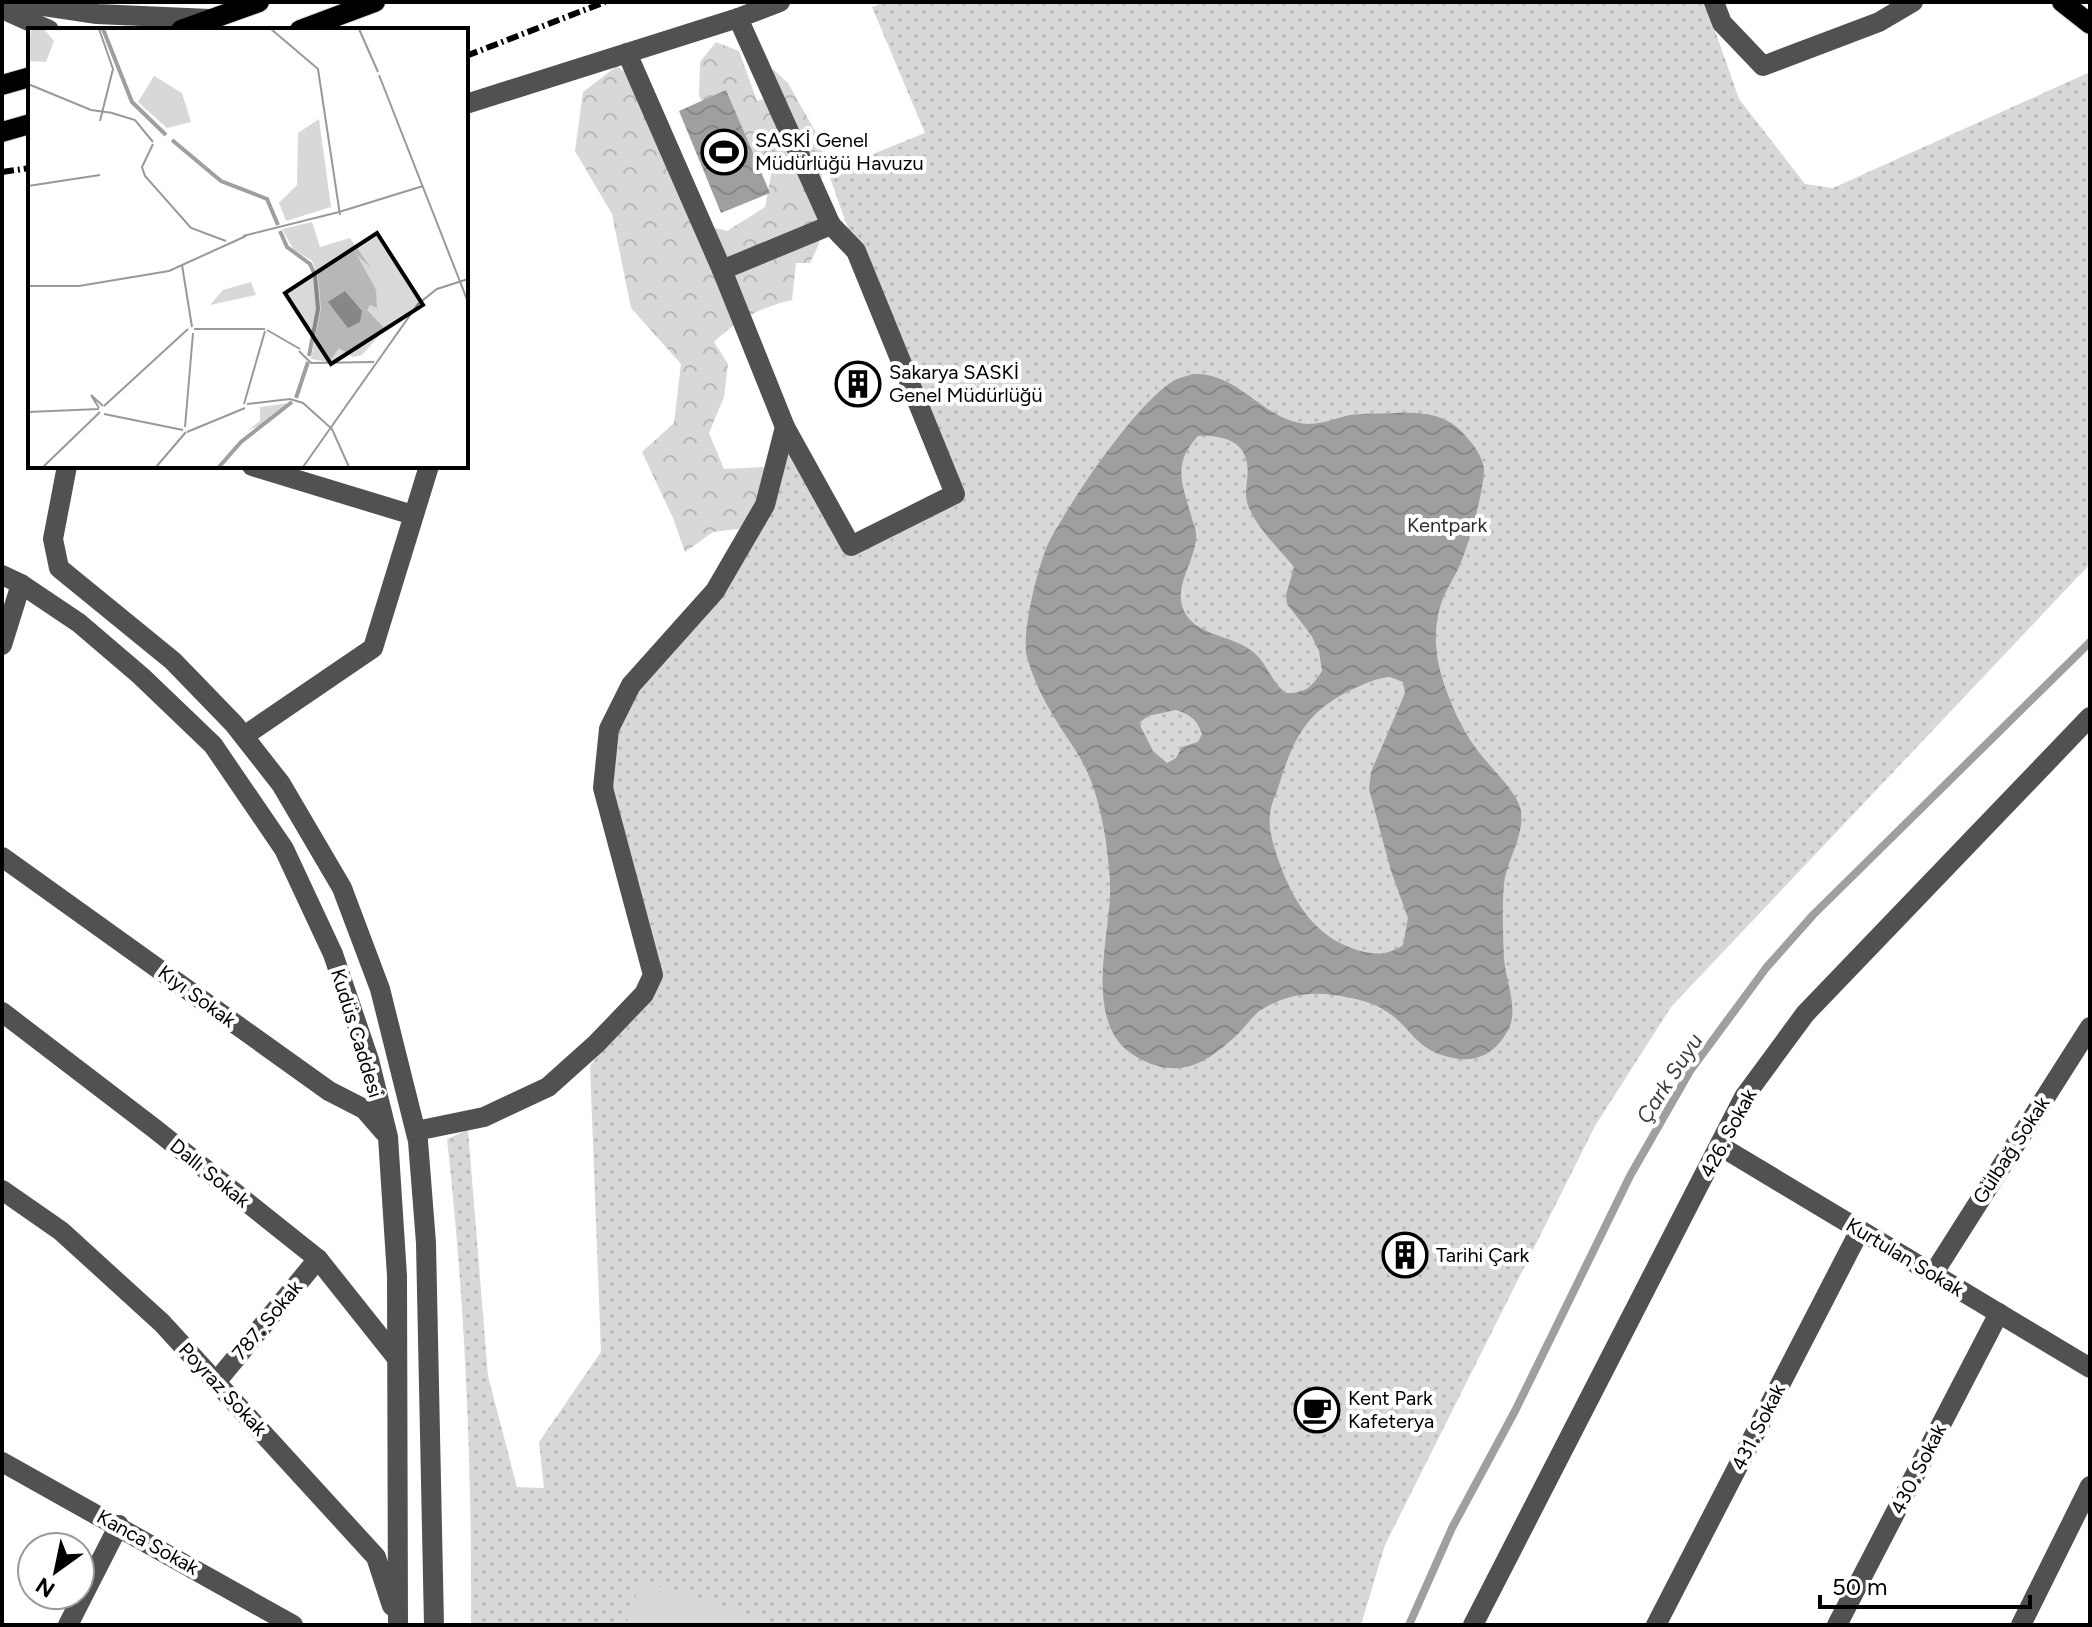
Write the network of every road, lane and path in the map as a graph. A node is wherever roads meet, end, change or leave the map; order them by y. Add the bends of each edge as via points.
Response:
1 (17, 2) edge
2 (259, 2) edge
3 (375, 2) edge
4 (780, 2) edge
5 (1714, 2) edge
6 (1913, 2) edge
7 (2062, 2) edge
8 (2, 9) edge
9 (738, 18) junction
10 (214, 19) junction
11 (2090, 24) edge
12 (45, 28) edge
13 (187, 28) edge
14 (305, 28) edge
15 (627, 53) junction
16 (28, 78) edge
17 (2, 85) edge
18 (468, 103) edge
19 (28, 125) edge
20 (2, 132) edge
21 (831, 225) junction
22 (722, 270) junction
23 (785, 427) junction
24 (67, 468) edge
25 (259, 468) edge
26 (428, 468) edge
27 (413, 515) junction
28 (2, 575) edge
29 (21, 584) junction
30 (2, 645) edge
31 (2090, 717) edge
32 (244, 736) junction
33 (2, 857) edge
34 (2, 1012) edge
35 (2090, 1027) edge
36 (416, 1131) junction
37 (388, 1137) junction
38 (1720, 1146) junction
39 (2, 1190) edge
40 (1860, 1230) junction
41 (318, 1259) junction
42 (1933, 1274) junction
43 (1999, 1313) junction
44 (396, 1357) junction
45 (2090, 1368) edge
46 (216, 1382) junction
47 (2, 1462) edge
48 (2090, 1486) edge
49 (119, 1525) junction
50 (2071, 1525) junction
51 (2090, 1535) edge
52 (280, 1621) edge
53 (68, 1625) edge
54 (398, 1625) edge
55 (434, 1625) edge
56 (1473, 1625) edge
57 (1656, 1625) edge
58 (1837, 1625) edge
59 (2021, 1625) edge

1 - 10 street via 97,14
2 - 10 main road
3 - 14 main road
4 - 9 street
5 - 6 street via 1722,23 1763,66 1879,22
7 - 11 main road
8 - 12 street
9 - 15 street
9 - 21 street
10 - 13 main road
15 - 18 street
15 - 22 street
16 - 17 main road
19 - 20 main road
21 - 22 street
21 - 23 street via 856,251 955,494 851,546
22 - 23 street
23 - 36 street via 765,505 715,591 631,685 609,729 603,788 653,975 644,994 548,1087 484,1117
24 - 32 street, Kudüs Caddesi via 53,539 59,568 173,661
25 - 27 street
26 - 27 street
27 - 32 street via 373,648
28 - 29 street, Kudüs Caddesi
29 - 30 street
29 - 37 street, Kudüs Caddesi via 79,623 213,745 284,849 333,954
31 - 38 street, 426. Sokak via 1805,1014 1744,1097
32 - 36 street, Kudüs Caddesi via 281,784 342,888 380,989
33 - 37 street, Kıyı Sokak via 329,1091 364,1109
34 - 41 street, Dallı Sokak
35 - 42 street, Gülbağ Sokak
36 - 55 street, Kudüs Caddesi via 426,1243
37 - 44 street, Kudüs Caddesi
38 - 40 street, Kurtulan Sokak
38 - 56 street, 426. Sokak
39 - 46 street, Poyraz Sokak via 61,1231 162,1323
40 - 42 street, Kurtulan Sokak
40 - 57 street, 431. Sokak
41 - 44 street, Dallı Sokak
41 - 46 street, 787. Sokak
42 - 43 street, Kurtulan Sokak
43 - 45 street, Kurtulan Sokak
43 - 58 street, 430. Sokak
44 - 54 street, Kudüs Caddesi
46 - 54 street, Poyraz Sokak via 376,1557
47 - 49 street, Kanca Sokak
48 - 50 street
49 - 52 street, Kanca Sokak
49 - 53 street
50 - 51 street
50 - 59 street

